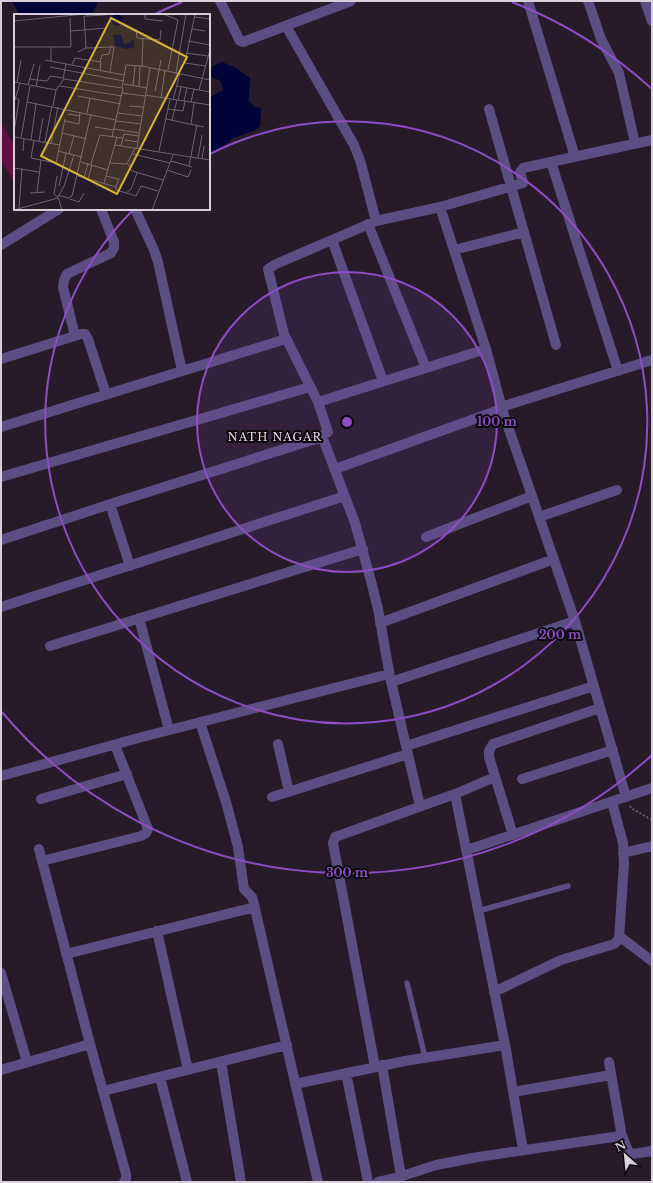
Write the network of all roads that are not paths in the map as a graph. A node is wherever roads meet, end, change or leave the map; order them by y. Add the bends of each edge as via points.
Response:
1 (220, 1) edge
2 (351, 1) edge
3 (528, 1) edge
4 (588, 1) edge
5 (645, 1) edge
6 (652, 22) edge
7 (286, 26) junction
8 (489, 109) dead end
9 (652, 140) edge
10 (635, 144) junction
11 (574, 157) junction
12 (551, 162) junction
13 (511, 186) junction
14 (440, 207) junction
15 (57, 210) edge
16 (101, 210) edge
17 (135, 210) edge
18 (372, 223) junction
19 (524, 232) junction
20 (332, 240) junction
21 (1, 245) edge
22 (454, 250) junction
23 (75, 336) junction
24 (286, 339) junction
25 (556, 345) dead end
26 (486, 349) junction
27 (1, 359) edge
28 (652, 360) edge
29 (426, 368) junction
30 (182, 371) junction
31 (618, 371) junction
32 (383, 381) junction
33 (310, 386) junction
34 (106, 394) junction
35 (318, 402) junction
36 (501, 408) junction
37 (1, 427) edge
38 (322, 436) junction
39 (335, 469) junction
40 (1, 477) edge
41 (617, 490) dead end
42 (345, 496) junction
43 (532, 496) junction
44 (110, 504) junction
45 (539, 517) junction
46 (426, 537) dead end
47 (1, 540) edge
48 (363, 549) junction
49 (554, 559) junction
50 (130, 566) junction
51 (1, 607) edge
52 (139, 618) junction
53 (575, 621) junction
54 (380, 623) junction
55 (50, 646) dead end
56 (390, 678) junction
57 (594, 686) junction
58 (600, 708) junction
59 (200, 722) junction
60 (169, 730) junction
61 (115, 744) junction
62 (278, 744) dead end
63 (407, 750) junction
64 (613, 750) junction
65 (127, 774) junction
66 (1, 776) edge
67 (495, 777) junction
68 (522, 779) dead end
69 (652, 788) edge
70 (289, 792) junction
71 (455, 794) junction
72 (272, 797) dead end
73 (626, 797) junction
74 (41, 799) dead end
75 (612, 802) junction
76 (420, 806) junction
77 (513, 835) junction
78 (652, 846) edge
79 (39, 849) dead end
80 (467, 850) junction
81 (623, 853) junction
82 (42, 861) junction
83 (568, 886) dead end
84 (255, 907) junction
85 (478, 910) junction
86 (157, 931) junction
87 (619, 936) junction
88 (66, 954) junction
89 (652, 961) edge
90 (1, 973) edge
91 (407, 983) dead end
92 (494, 992) junction
93 (90, 1044) junction
94 (287, 1045) junction
95 (505, 1045) junction
96 (425, 1057) junction
97 (27, 1062) junction
98 (221, 1062) junction
99 (609, 1062) dead end
100 (378, 1066) junction
101 (1, 1070) edge
102 (188, 1070) junction
103 (346, 1073) junction
104 (611, 1075) junction
105 (160, 1077) junction
106 (295, 1084) junction
107 (103, 1091) junction
108 (513, 1092) junction
109 (621, 1133) junction
110 (522, 1150) junction
111 (652, 1151) edge
112 (401, 1176) junction
113 (124, 1182) edge
114 (187, 1182) edge
115 (241, 1182) edge
116 (318, 1182) edge
117 (368, 1182) edge
118 (378, 1182) edge

1 - 7 street via 240,41
2 - 7 street
3 - 11 street
4 - 10 street via 601,39 619,73
5 - 6 street
7 - 18 street via 354,145 360,160
8 - 13 street
9 - 10 street
10 - 11 street
11 - 12 street
12 - 13 street via 523,168 520,172 523,183
12 - 31 street
13 - 14 street
13 - 19 street
14 - 18 street
14 - 22 street
15 - 21 street
16 - 23 street via 114,248 111,253 67,274 64,280 63,286
17 - 30 street via 158,262
18 - 20 street
18 - 29 street
19 - 22 street
19 - 25 street
20 - 24 street via 268,269
20 - 32 street
22 - 26 street
23 - 27 street
23 - 34 street via 85,334 88,339
24 - 30 street
24 - 33 street
26 - 29 street
26 - 36 street
28 - 31 street
29 - 32 street
30 - 34 street
31 - 36 street
32 - 35 street
33 - 35 street
33 - 40 street
34 - 37 street
35 - 38 street via 328,432
36 - 39 street
36 - 43 street
38 - 39 street
38 - 44 street
39 - 42 street
41 - 45 street
42 - 48 street
42 - 50 street
43 - 45 street
43 - 46 street
44 - 47 street
44 - 50 street
45 - 49 street
48 - 52 street
48 - 54 street
49 - 53 street
49 - 54 street
50 - 51 street
52 - 55 street
52 - 60 street
53 - 56 street
53 - 57 street
54 - 56 street
56 - 59 street
56 - 63 street
57 - 58 street
57 - 63 street
58 - 64 street
58 - 67 street via 494,744 489,751 489,758
59 - 60 street
59 - 84 street via 226,802 238,848 244,889 252,897
60 - 61 street
61 - 65 street
61 - 66 street
62 - 70 street
63 - 70 street
63 - 76 street
64 - 68 street
64 - 73 street
65 - 74 street
65 - 82 street via 148,828 146,834
67 - 71 street
67 - 77 street
69 - 73 street
70 - 72 street
71 - 76 street
71 - 80 street
73 - 75 street
75 - 77 street
75 - 81 street via 623,843
76 - 100 street via 340,834 335,837 333,843
77 - 80 street
78 - 81 street
79 - 82 street
80 - 85 street
81 - 87 street
82 - 88 street
83 - 85 lane
84 - 86 street
84 - 94 street
85 - 92 street
86 - 88 street
86 - 102 street
87 - 89 street
87 - 92 street via 614,944 561,960
88 - 93 street
90 - 97 street
91 - 96 lane
92 - 95 street
93 - 97 street
93 - 107 street
94 - 98 street
94 - 106 street
95 - 96 street
95 - 108 street
96 - 100 street
97 - 101 street
98 - 102 street
98 - 115 street
99 - 104 street
100 - 103 street
100 - 112 street
102 - 105 street
103 - 106 street
103 - 117 street
104 - 108 street
104 - 109 street
105 - 107 street
105 - 114 street
106 - 116 street
107 - 113 street via 126,1174
108 - 110 street
109 - 110 street via 616,1137
109 - 111 street via 628,1151 632,1154
110 - 112 street via 436,1165
112 - 118 street

